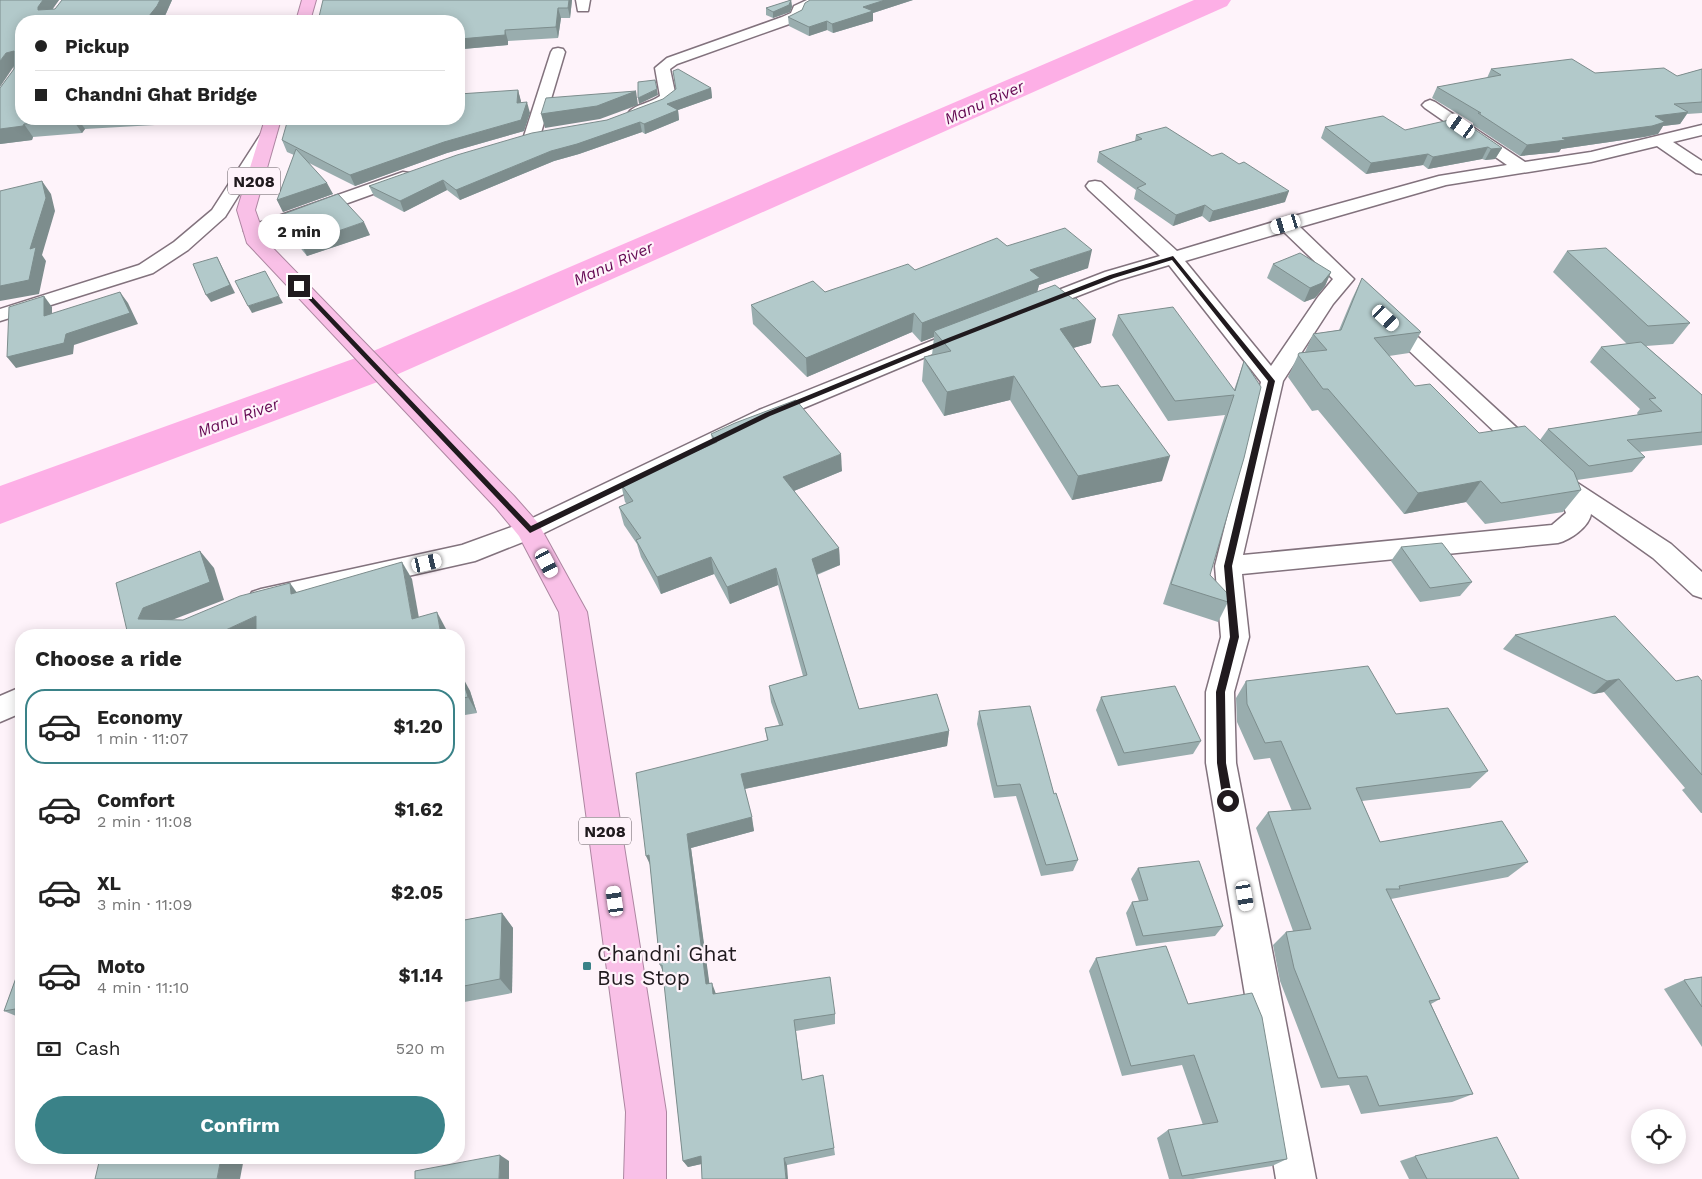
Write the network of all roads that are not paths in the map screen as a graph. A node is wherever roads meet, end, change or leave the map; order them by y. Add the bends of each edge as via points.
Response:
1 (309, 0) edge
2 (818, 0) edge
3 (305, 15) edge
4 (558, 52) dead end
5 (1430, 105) dead end
6 (622, 118) edge
7 (271, 125) edge
8 (1702, 130) edge
9 (550, 133) edge
10 (532, 136) junction
11 (268, 137) junction
12 (516, 141) edge
13 (1661, 141) junction
14 (1522, 168) junction
15 (1702, 169) edge
16 (417, 172) edge
17 (1095, 186) dead end
18 (1286, 224) junction
19 (255, 237) junction
20 (1173, 258) junction
21 (1358, 292) junction
22 (0, 315) edge
23 (1013, 315) edge
24 (986, 325) edge
25 (1272, 381) junction
26 (1568, 488) junction
27 (530, 530) junction
28 (1228, 566) junction
29 (1702, 588) edge
30 (240, 606) edge
31 (15, 702) edge
32 (0, 710) edge
33 (645, 1179) edge
34 (1296, 1179) edge

1 - 3 highway
2 - 6 street via 799,9 788,20 672,61 662,68 668,97 659,104
4 - 10 street
5 - 14 street
7 - 11 highway, N208
8 - 13 street
9 - 10 street
10 - 12 street
11 - 19 highway, N208 via 246,210
11 - 22 street via 219,213 181,246 146,269
13 - 14 street
13 - 15 street
14 - 18 street via 1445,180
16 - 19 street
17 - 20 street
18 - 20 street
18 - 21 street
19 - 27 highway, N208
20 - 23 street via 1112,276
20 - 25 street
21 - 25 street via 1325,301
21 - 26 street
24 - 27 street via 767,415
25 - 28 street
26 - 28 street via 1579,516 1558,534
26 - 29 street via 1662,551
27 - 30 street via 466,554 326,583
27 - 33 highway, N208 via 573,612 646,1112
28 - 34 street via 1235,637 1220,692 1221,763
31 - 32 street

